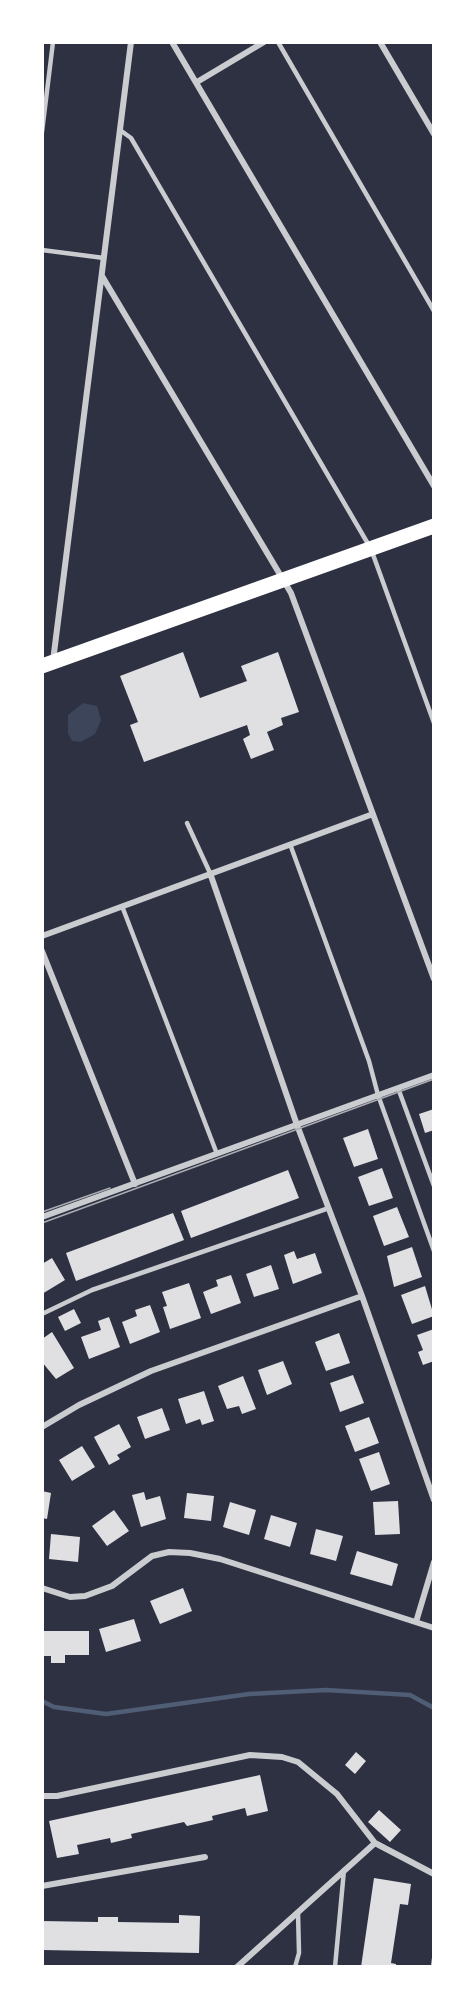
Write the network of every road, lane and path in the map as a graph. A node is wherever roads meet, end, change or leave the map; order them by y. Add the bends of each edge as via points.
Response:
1 (53, 42) edge
2 (131, 42) edge
3 (172, 42) edge
4 (264, 42) edge
5 (278, 42) edge
6 (380, 42) edge
7 (197, 82) junction
8 (120, 130) junction
9 (42, 132) edge
10 (434, 134) edge
11 (42, 250) edge
12 (104, 258) junction
13 (102, 276) junction
14 (434, 311) edge
15 (434, 486) edge
16 (434, 526) edge
17 (371, 549) junction
18 (283, 580) junction
19 (48, 664) edge
20 (434, 723) edge
21 (373, 814) junction
22 (188, 824) dead end
23 (290, 844) junction
24 (210, 873) junction
25 (122, 906) junction
26 (42, 936) edge
27 (42, 951) edge
28 (434, 979) edge
29 (434, 1075) edge
30 (398, 1088) junction
31 (378, 1095) junction
32 (297, 1125) junction
33 (217, 1154) junction
34 (135, 1184) junction
35 (434, 1186) edge
36 (329, 1208) junction
37 (42, 1215) edge
38 (434, 1251) edge
39 (362, 1296) junction
40 (42, 1314) edge
41 (43, 1424) edge
42 (434, 1500) edge
43 (434, 1562) edge
44 (42, 1588) edge
45 (416, 1622) junction
46 (434, 1628) edge
47 (42, 1796) edge
48 (375, 1843) junction
49 (205, 1857) dead end
50 (344, 1870) junction
51 (434, 1874) edge
52 (42, 1886) edge
53 (298, 1912) junction
54 (434, 1959) edge
55 (237, 1967) edge
56 (294, 1967) edge
57 (335, 1967) edge
58 (433, 1967) edge

1 - 9 lane
2 - 8 street
3 - 7 street
4 - 7 street
5 - 14 lane
6 - 10 street
7 - 15 street
8 - 12 street
8 - 17 lane via 131,138
11 - 12 lane
12 - 13 street
13 - 18 street
13 - 19 street
16 - 17 main road
17 - 18 main road
17 - 20 lane
18 - 19 main road
18 - 21 street
21 - 23 street
21 - 28 street
22 - 24 lane
23 - 24 street
23 - 31 lane
24 - 25 street
24 - 32 street
25 - 26 street
25 - 33 lane
27 - 34 street
29 - 30 street
30 - 31 street
30 - 35 lane
31 - 32 street
31 - 38 lane
32 - 33 street
32 - 36 street
33 - 34 street
34 - 37 street
36 - 39 street
36 - 40 lane via 92,1290
39 - 41 street via 151,1371
39 - 42 street
43 - 45 street
44 - 45 street via 70,1597 86,1596 112,1586 152,1556 190,1553 220,1559
45 - 46 street
47 - 48 street via 250,1755 282,1757 298,1762 337,1794
48 - 50 street
48 - 51 street
49 - 52 street
50 - 53 street
50 - 57 lane
53 - 55 street
53 - 56 lane via 299,1953
54 - 58 lane

